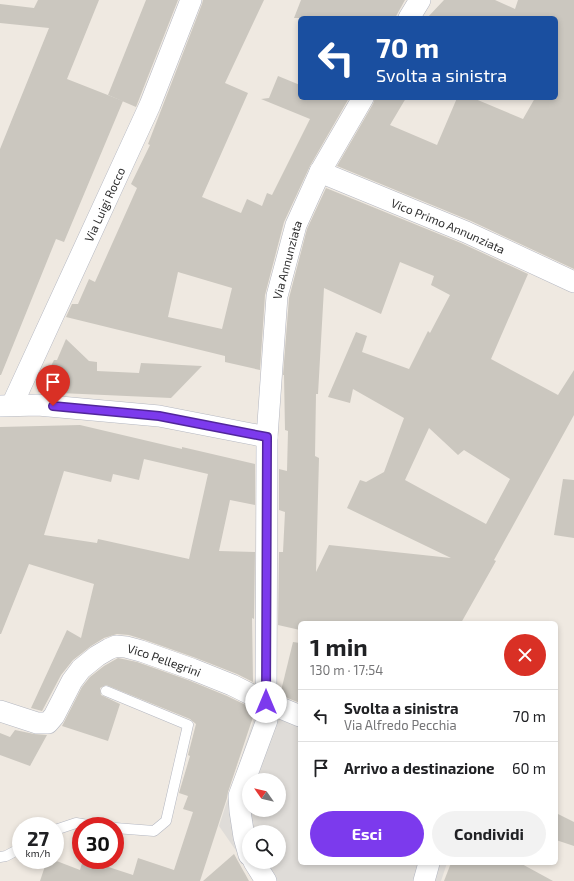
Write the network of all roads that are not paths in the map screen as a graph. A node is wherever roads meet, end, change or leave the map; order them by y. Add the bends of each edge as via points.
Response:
1 (191, 0) edge
2 (420, 0) edge
3 (410, 16) edge
4 (361, 100) edge
5 (320, 172) junction
6 (574, 282) edge
7 (6, 406) edge
8 (267, 437) junction
9 (106, 691) dead end
10 (266, 702) junction
11 (0, 711) edge
12 (298, 715) edge
13 (242, 825) edge
14 (124, 829) edge
15 (12, 853) edge
16 (0, 856) edge
17 (428, 865) edge
18 (258, 869) edge
19 (266, 881) edge
20 (424, 881) edge

1 - 7 street, Via Luigi Rocco via 150,104
2 - 3 street
4 - 5 street, Via Annunziata
5 - 6 street, Vico Primo Annunziata via 466,232
5 - 8 street, Via Annunziata via 296,225 277,296
7 - 8 street via 38,405 159,416
8 - 10 street, Via Annunziata
9 - 14 lane via 188,725 166,821 154,831
10 - 11 street, Vico Pellegrini via 225,682 156,656 116,646 97,656 81,669 76,682 48,723 37,723
10 - 12 street, Vico Pellegrini
10 - 13 street, Via Annunziata via 267,720 239,796
15 - 16 lane
17 - 20 street
18 - 19 street

